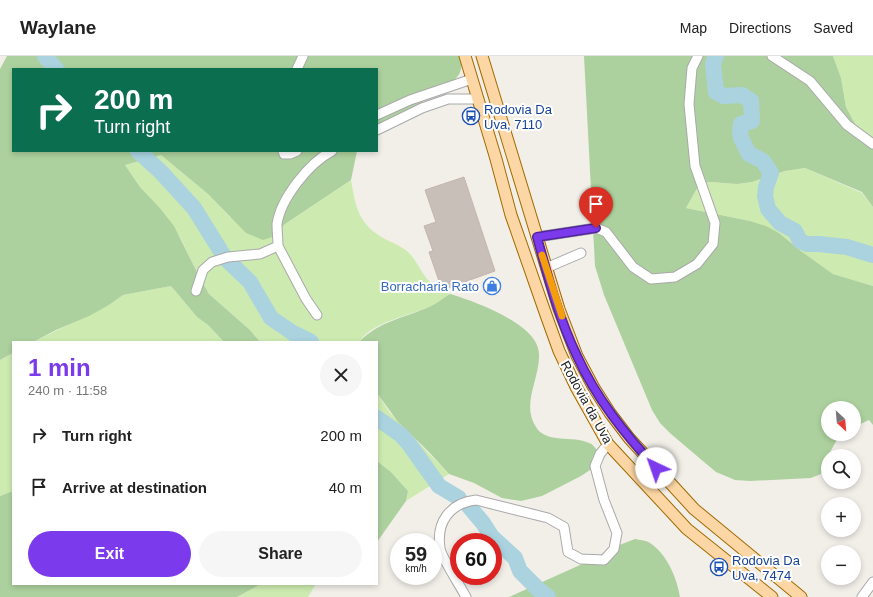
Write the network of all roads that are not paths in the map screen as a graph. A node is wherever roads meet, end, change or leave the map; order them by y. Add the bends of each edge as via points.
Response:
1 (303, 56) edge
2 (465, 56) edge
3 (482, 56) edge
4 (698, 56) edge
5 (772, 56) edge
6 (297, 68) edge
7 (472, 79) junction
8 (478, 99) junction
9 (378, 115) edge
10 (378, 130) edge
11 (873, 144) edge
12 (283, 152) edge
13 (295, 152) edge
14 (330, 152) edge
15 (537, 237) junction
16 (278, 246) junction
17 (581, 253) dead end
18 (546, 268) junction
19 (196, 291) dead end
20 (317, 315) dead end
21 (608, 444) junction
22 (873, 582) edge
23 (466, 597) edge
24 (772, 597) edge
25 (801, 597) edge
26 (862, 597) edge

1 - 6 street
2 - 7 main road, Rodovia da Uva
3 - 15 main road, Rodovia da Uva
4 - 15 street via 692,68 689,104 695,166 716,223 714,244 697,264 675,277 651,279 634,268 606,232 596,228
5 - 11 street via 810,81 847,125
7 - 8 main road, Rodovia da Uva
7 - 9 street via 410,100
8 - 10 street via 448,99 422,108
8 - 21 main road, Rodovia da Uva via 511,215 559,352
12 - 13 street
14 - 16 street via 316,161 292,188 278,224
15 - 18 main road, Rodovia da Uva
16 - 19 street via 260,254 228,257 212,262 203,270
16 - 20 street
17 - 18 street
18 - 25 main road, Rodovia da Uva via 577,356 610,413 629,438 694,509
21 - 23 street via 595,466 604,500 617,533 614,549 604,560 581,559 568,552 564,527 548,518 476,500 466,502 453,508 443,520 440,535 440,549
21 - 24 main road, Rodovia da Uva via 687,529
22 - 26 street

